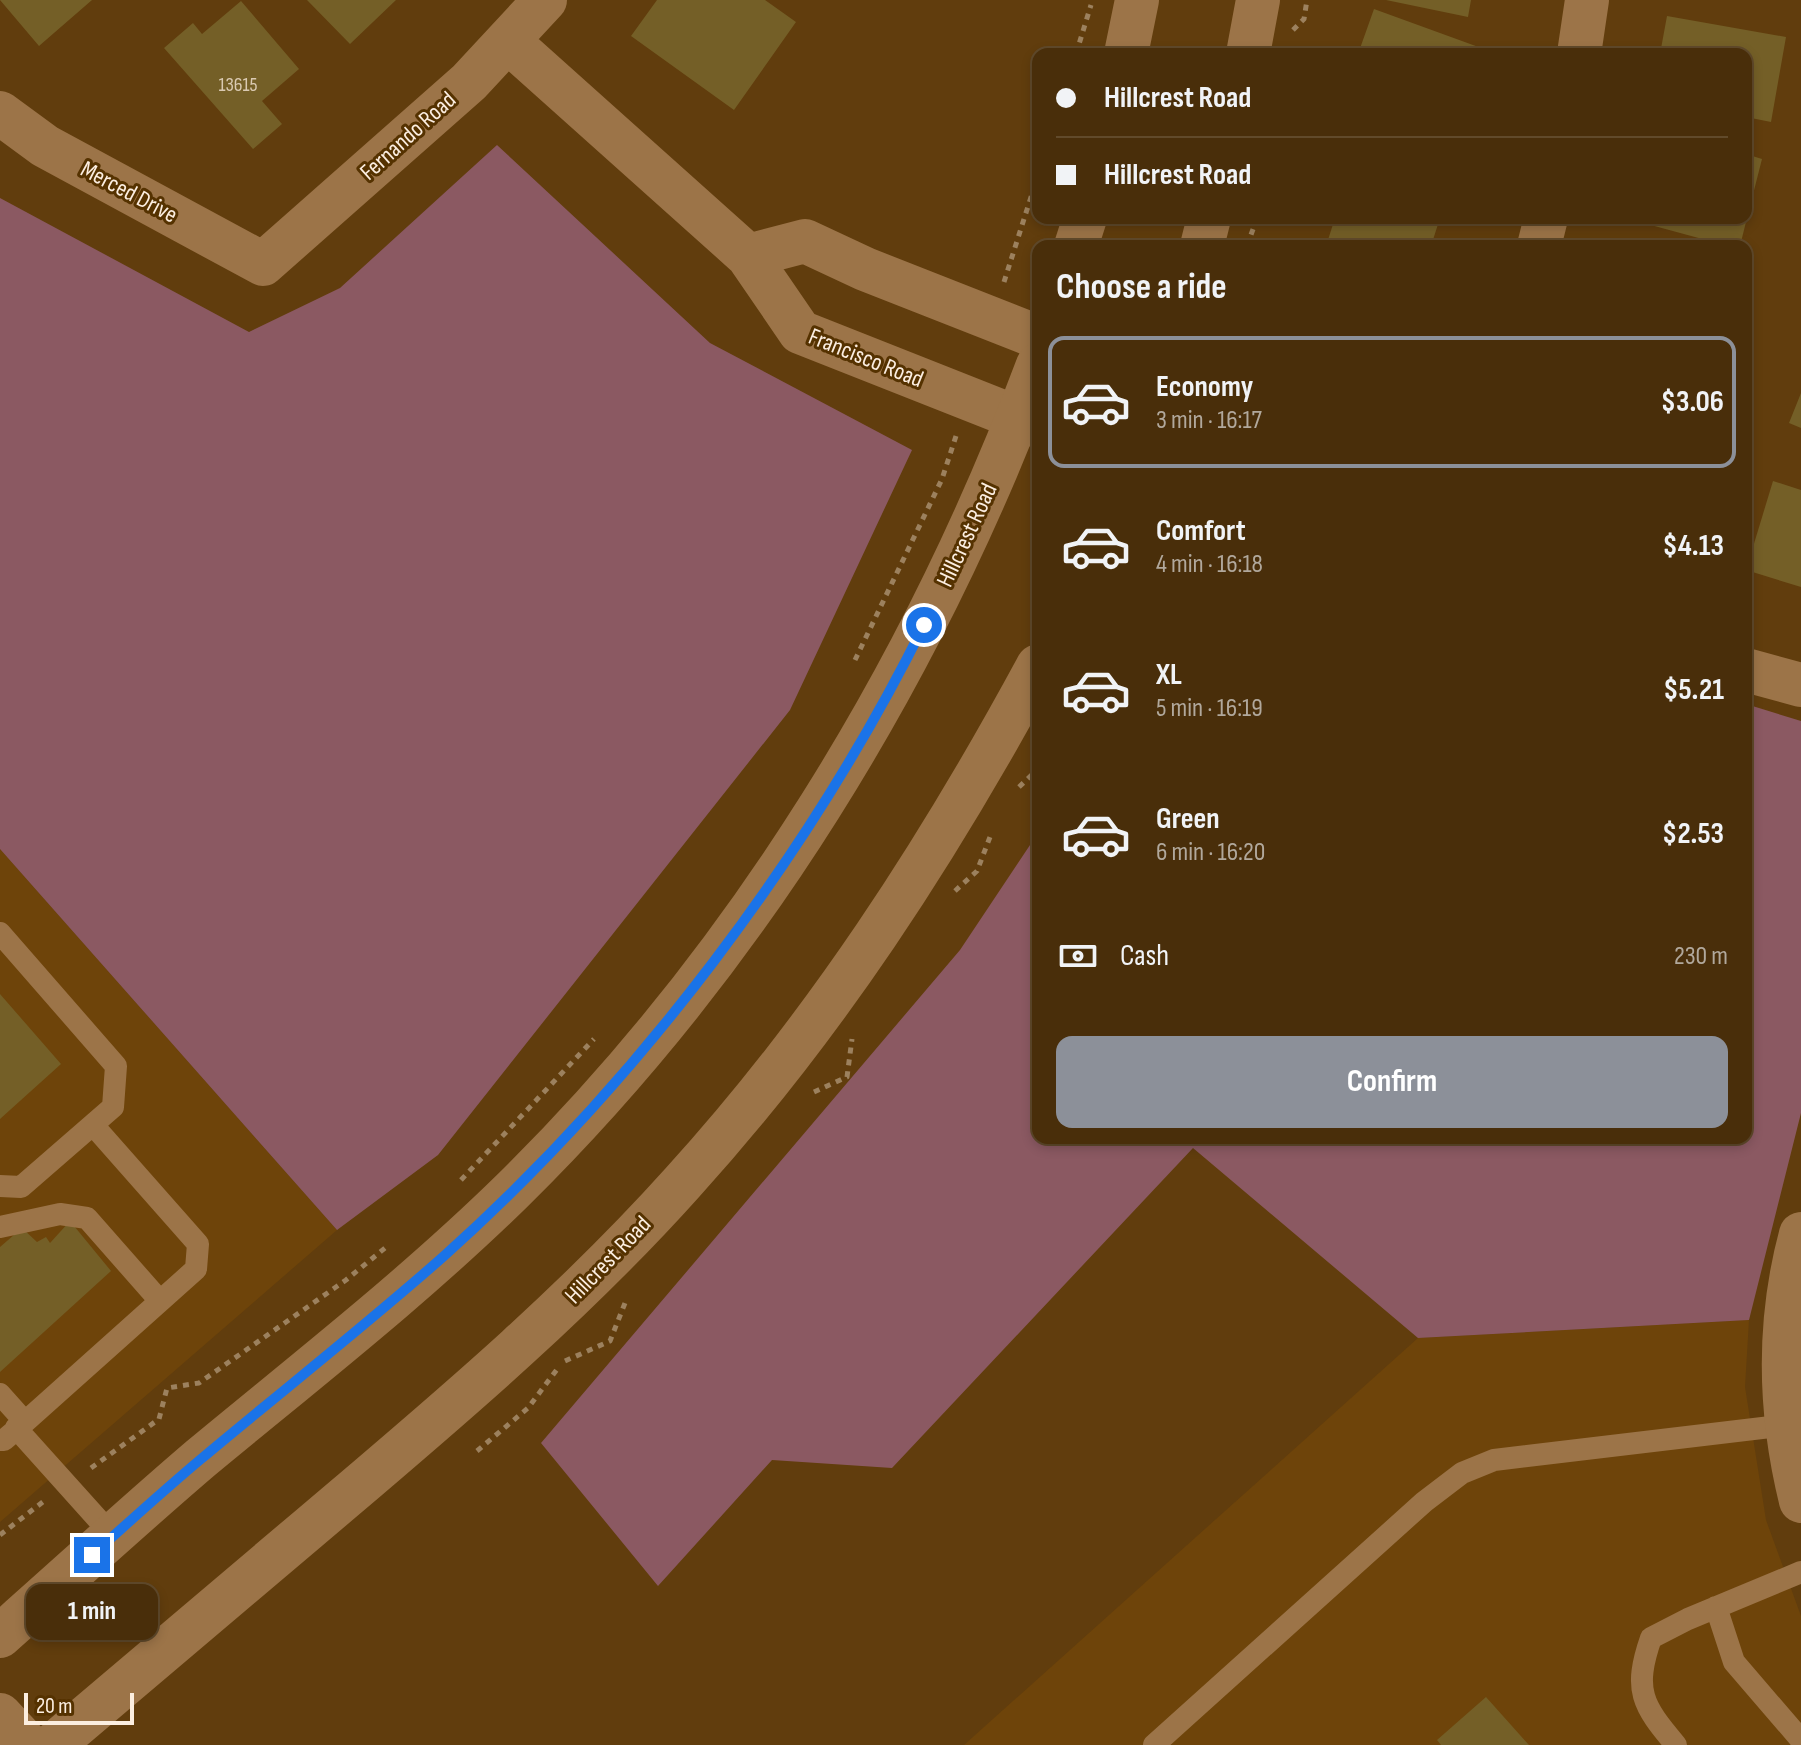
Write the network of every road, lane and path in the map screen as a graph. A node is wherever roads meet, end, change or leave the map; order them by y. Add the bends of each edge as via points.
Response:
1 (545, 0) edge
2 (1092, 0) edge
3 (1137, 0) edge
4 (1258, 0) edge
5 (1587, 0) edge
6 (509, 42) junction
7 (1078, 48) edge
8 (1127, 48) edge
9 (1249, 48) edge
10 (1580, 48) edge
11 (0, 113) edge
12 (1032, 194) edge
13 (748, 256) junction
14 (263, 264) joint
15 (992, 319) junction
16 (1032, 335) edge
17 (968, 398) junction
18 (1032, 399) edge
19 (1028, 422) edge
20 (849, 672) dead end
21 (1752, 672) edge
22 (1032, 677) edge
23 (1801, 685) edge
24 (0, 933) edge
25 (601, 1031) dead end
26 (93, 1125) junction
27 (0, 1186) edge
28 (455, 1186) dead end
29 (0, 1227) edge
30 (1801, 1234) edge
31 (390, 1244) dead end
32 (160, 1301) junction
33 (0, 1394) edge
34 (1787, 1425) junction
35 (14, 1430) edge
36 (67, 1485) junction
37 (1801, 1501) edge
38 (0, 1535) edge
39 (113, 1536) junction
40 (1801, 1572) edge
41 (1716, 1607) junction
42 (0, 1636) edge
43 (0, 1715) edge
44 (1801, 1740) edge
45 (28, 1745) edge
46 (53, 1745) edge
47 (1154, 1745) edge
48 (1676, 1745) edge

1 - 6 street, Fernando Road
2 - 7 path
3 - 8 street
4 - 9 street
5 - 10 street
6 - 13 street, Francisco Road
6 - 14 street, Fernando Road
11 - 14 street, Merced Drive via 45,146
12 - 15 path
13 - 15 street via 805,241
13 - 17 street, Francisco Road via 800,332
15 - 16 street
17 - 19 street, Francisco Road
17 - 20 path via 942,479
18 - 19 street, Hillcrest Road
19 - 39 street, Hillcrest Road via 913,647 816,813 645,1046 515,1188 445,1255
21 - 23 street
22 - 46 street, Hillcrest Road via 971,787 866,952 756,1098 683,1183 546,1323
24 - 26 lane via 116,1066 113,1107
25 - 28 path
26 - 27 lane via 21,1187
26 - 32 lane via 198,1244 196,1269
29 - 32 lane via 60,1214 87,1218
30 - 34 street via 1784,1328
31 - 36 path via 199,1383 167,1388 159,1419
32 - 35 lane
33 - 35 lane
34 - 37 street
34 - 47 lane via 1494,1460 1462,1473
35 - 36 lane
36 - 38 path
36 - 39 lane
39 - 42 street, Hillcrest Road
40 - 41 lane
41 - 44 lane via 1734,1662
41 - 48 lane via 1651,1638 1643,1661 1641,1690 1653,1718
43 - 45 street

